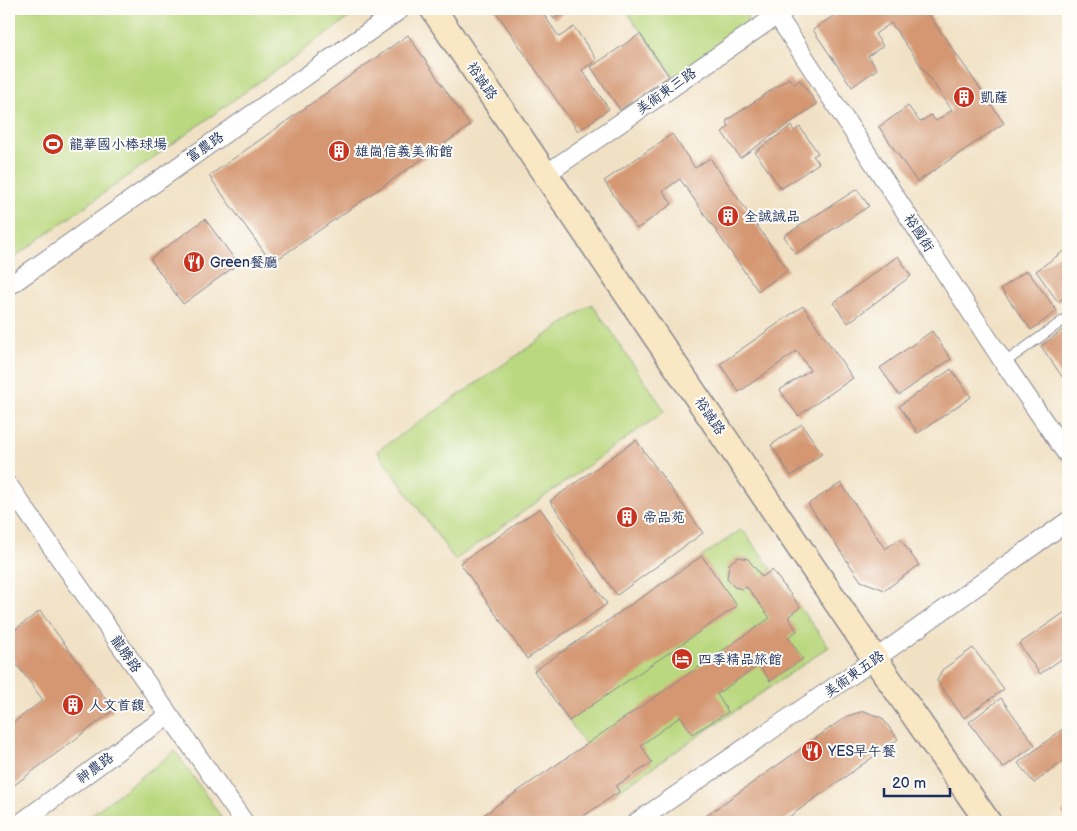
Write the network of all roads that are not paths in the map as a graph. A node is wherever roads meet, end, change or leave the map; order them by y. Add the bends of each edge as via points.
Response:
1 (401, 9) edge
2 (437, 10) edge
3 (779, 11) edge
4 (546, 174) junction
5 (9, 286) edge
6 (1068, 317) edge
7 (1004, 364) junction
8 (1068, 456) edge
9 (9, 486) edge
10 (1068, 521) edge
11 (875, 660) junction
12 (169, 716) junction
13 (22, 822) edge
14 (244, 822) edge
15 (636, 822) edge
16 (988, 822) edge

1 - 5 street, 富農路
2 - 4 street, 裕誠路
3 - 4 street, 美術東三路
3 - 7 street, 裕國街
4 - 11 street, 裕誠路
6 - 7 lane
7 - 8 street, 裕國街
9 - 12 street, 龍勝路
10 - 11 street, 美術東五路
11 - 15 street, 美術東五路
11 - 16 street, 裕誠路
12 - 13 street, 神農路
12 - 14 street, 龍勝路

